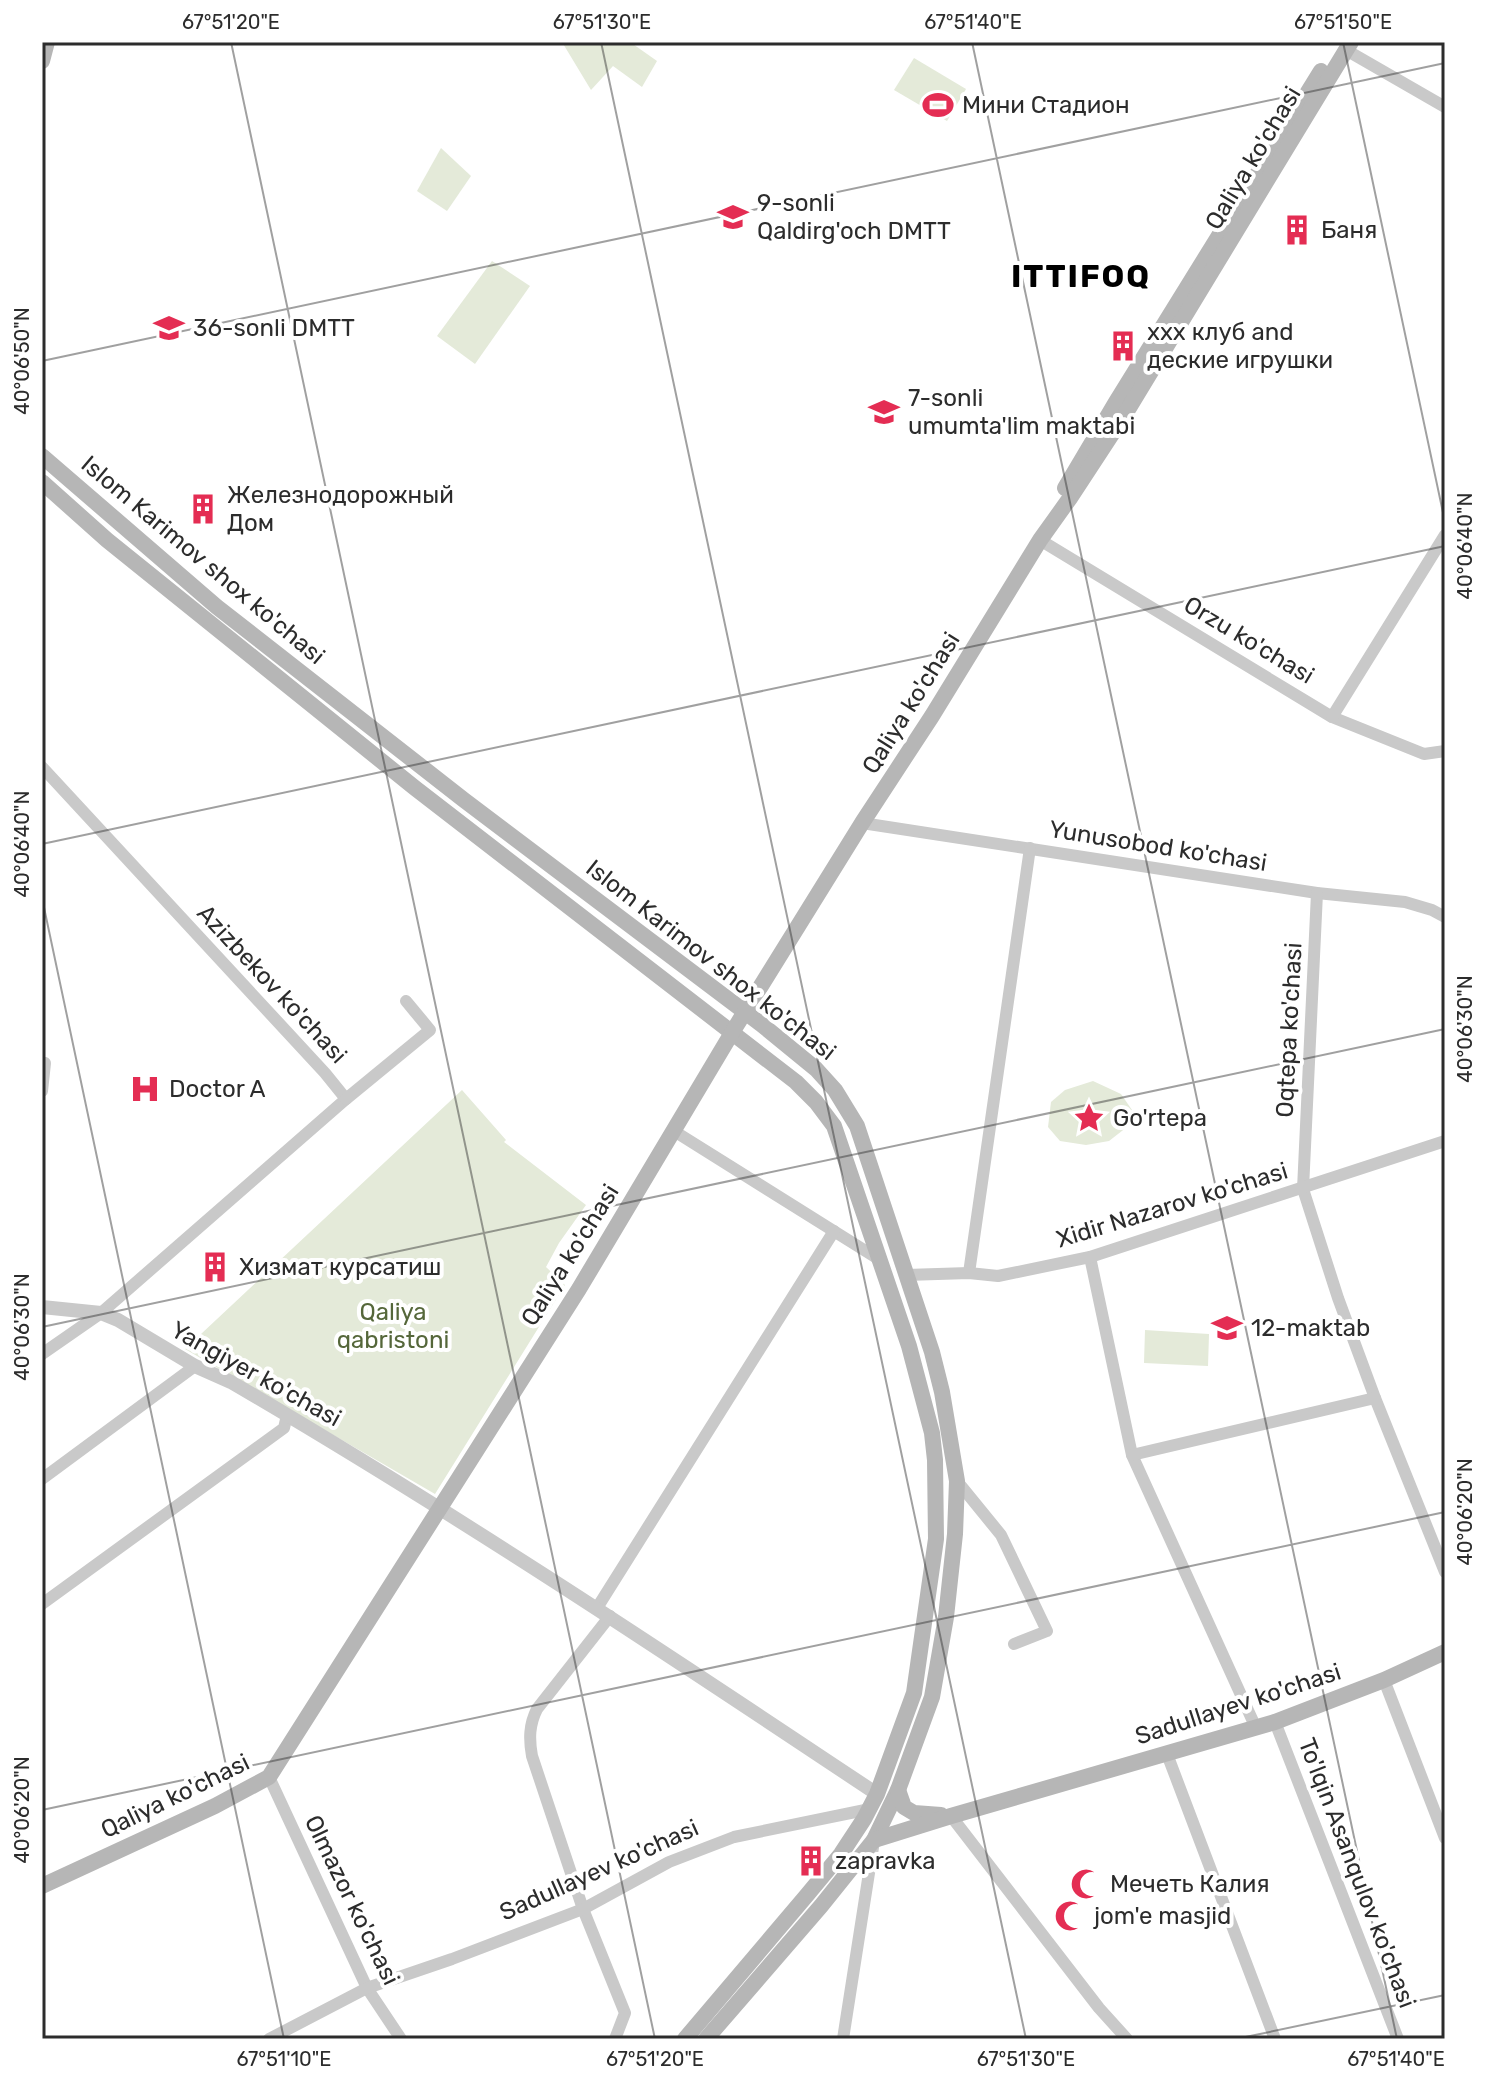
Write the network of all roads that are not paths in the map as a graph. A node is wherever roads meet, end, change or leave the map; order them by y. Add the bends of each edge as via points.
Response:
1 (47, 42) edge
2 (1346, 45) edge
3 (42, 61) edge
4 (1445, 107) edge
5 (42, 456) edge
6 (42, 482) edge
7 (1445, 535) edge
8 (1040, 540) junction
9 (264, 643) junction
10 (251, 656) junction
11 (1332, 717) junction
12 (1445, 751) edge
13 (42, 767) edge
14 (862, 823) junction
15 (1030, 848) junction
16 (1317, 893) junction
17 (1445, 917) edge
18 (406, 1001) dead end
19 (745, 1013) junction
20 (733, 1031) junction
21 (43, 1061) edge
22 (42, 1091) edge
23 (346, 1099) junction
24 (674, 1131) junction
25 (1445, 1141) edge
26 (1303, 1189) junction
27 (834, 1231) junction
28 (1090, 1257) junction
29 (880, 1260) junction
30 (969, 1273) junction
31 (906, 1275) junction
32 (42, 1307) edge
33 (101, 1313) junction
34 (42, 1354) edge
35 (195, 1366) junction
36 (1375, 1398) junction
37 (287, 1415) junction
38 (1132, 1455) junction
39 (42, 1479) edge
40 (957, 1481) junction
41 (439, 1507) junction
42 (955, 1534) junction
43 (936, 1535) junction
44 (1445, 1572) edge
45 (42, 1604) edge
46 (603, 1612) junction
47 (1014, 1644) dead end
48 (1445, 1652) edge
49 (1384, 1680) junction
50 (1275, 1722) junction
51 (1256, 1728) junction
52 (1167, 1754) junction
53 (269, 1777) junction
54 (898, 1790) junction
55 (874, 1801) junction
56 (951, 1816) junction
57 (1445, 1838) edge
58 (874, 1840) junction
59 (42, 1886) edge
60 (583, 1909) junction
61 (367, 1988) junction
62 (269, 2039) edge
63 (401, 2039) edge
64 (615, 2039) edge
65 (685, 2039) edge
66 (706, 2039) edge
67 (843, 2039) edge
68 (1127, 2039) edge
69 (1275, 2039) edge
70 (1398, 2039) edge

1 - 3 main road
2 - 4 street
2 - 8 main road, Qaliya ko'chasi via 1127,411
5 - 9 main road, Islom Karimov shox ko'chasi
6 - 10 main road, Islom Karimov shox ko'chasi
7 - 11 street
8 - 11 street, Orzu ko'chasi
8 - 14 main road, Qaliya ko'chasi
9 - 10 main road via 260,656
9 - 19 main road, Islom Karimov shox ko'chasi
10 - 20 main road, Islom Karimov shox ko'chasi
11 - 12 street, Orzu ko'chasi via 1424,754
13 - 23 street, Azizbekov ko'chasi
14 - 15 street, Yunusobod ko'chasi
14 - 19 main road, Qaliya ko'chasi
15 - 16 street, Yunusobod ko'chasi
15 - 30 street
16 - 17 street, Yunusobod ko'chasi via 1405,902
16 - 26 street, Oqtepa ko'chasi
18 - 23 street via 430,1030
19 - 20 main road, Qaliya ko'chasi
19 - 31 main road, Islom Karimov shox ko'chasi via 816,1069 850,1113
20 - 24 main road, Qaliya ko'chasi
20 - 29 main road, Islom Karimov shox ko'chasi via 826,1113
21 - 22 street
23 - 33 street, Azizbekov ko'chasi
24 - 27 street
24 - 41 main road, Qaliya ko'chasi
25 - 26 street, Xidir Nazarov ko'chasi
26 - 28 street, Xidir Nazarov ko'chasi
26 - 36 street, Oqtepa ko'chasi
27 - 29 street
27 - 46 street
28 - 30 street, Xidir Nazarov ko'chasi via 998,1276
28 - 38 street
29 - 43 main road, Islom Karimov shox ko'chasi via 932,1433
30 - 31 street, Xidir Nazarov ko'chasi
31 - 40 main road, Islom Karimov shox ko'chasi via 942,1392
32 - 33 street, Yangiyer ko'chasi
33 - 34 street, Azizbekov ko'chasi
33 - 35 street, Yangiyer ko'chasi
35 - 37 street, Yangiyer ko'chasi
35 - 39 street
36 - 38 street
36 - 44 street, Oqtepa ko'chasi
37 - 41 street, Yangiyer ko'chasi
37 - 45 street via 284,1428
38 - 51 street
40 - 42 main road, Islom Karimov shox ko'chasi
40 - 47 street via 1001,1535 1047,1631
41 - 46 street, Yangiyer ko'chasi
41 - 53 main road, Qaliya ko'chasi
42 - 43 main road via 946,1529
42 - 54 main road, Islom Karimov shox ko'chasi via 932,1697
43 - 55 main road, Islom Karimov shox ko'chasi via 914,1693
46 - 55 street, Yangiyer ko'chasi
46 - 60 street via 531,1721 532,1756
48 - 49 main road, Sadullayev ko'chasi
49 - 50 main road, Sadullayev ko'chasi
49 - 57 street
50 - 51 main road, Sadullayev ko'chasi
50 - 70 street, To'lqin Asanqulov ko'chasi
51 - 52 main road, Sadullayev ko'chasi
52 - 56 main road, Sadullayev ko'chasi
52 - 69 street
53 - 59 main road, Qaliya ko'chasi
53 - 61 street, Olmazor ko'chasi
54 - 56 main road, Sadullayev ko'chasi via 904,1807 914,1813
54 - 58 main road, Islom Karimov shox ko'chasi
55 - 60 street, Sadullayev ko'chasi via 734,1837 669,1862
55 - 65 main road, Islom Karimov shox ko'chasi via 841,1854
56 - 58 main road, Sadullayev ko'chasi
56 - 68 street
58 - 66 main road, Islom Karimov shox ko'chasi
58 - 67 street
60 - 61 street, Sadullayev ko'chasi
60 - 64 street via 625,2013
61 - 62 street, Sadullayev ko'chasi
61 - 63 street, Olmazor ko'chasi

